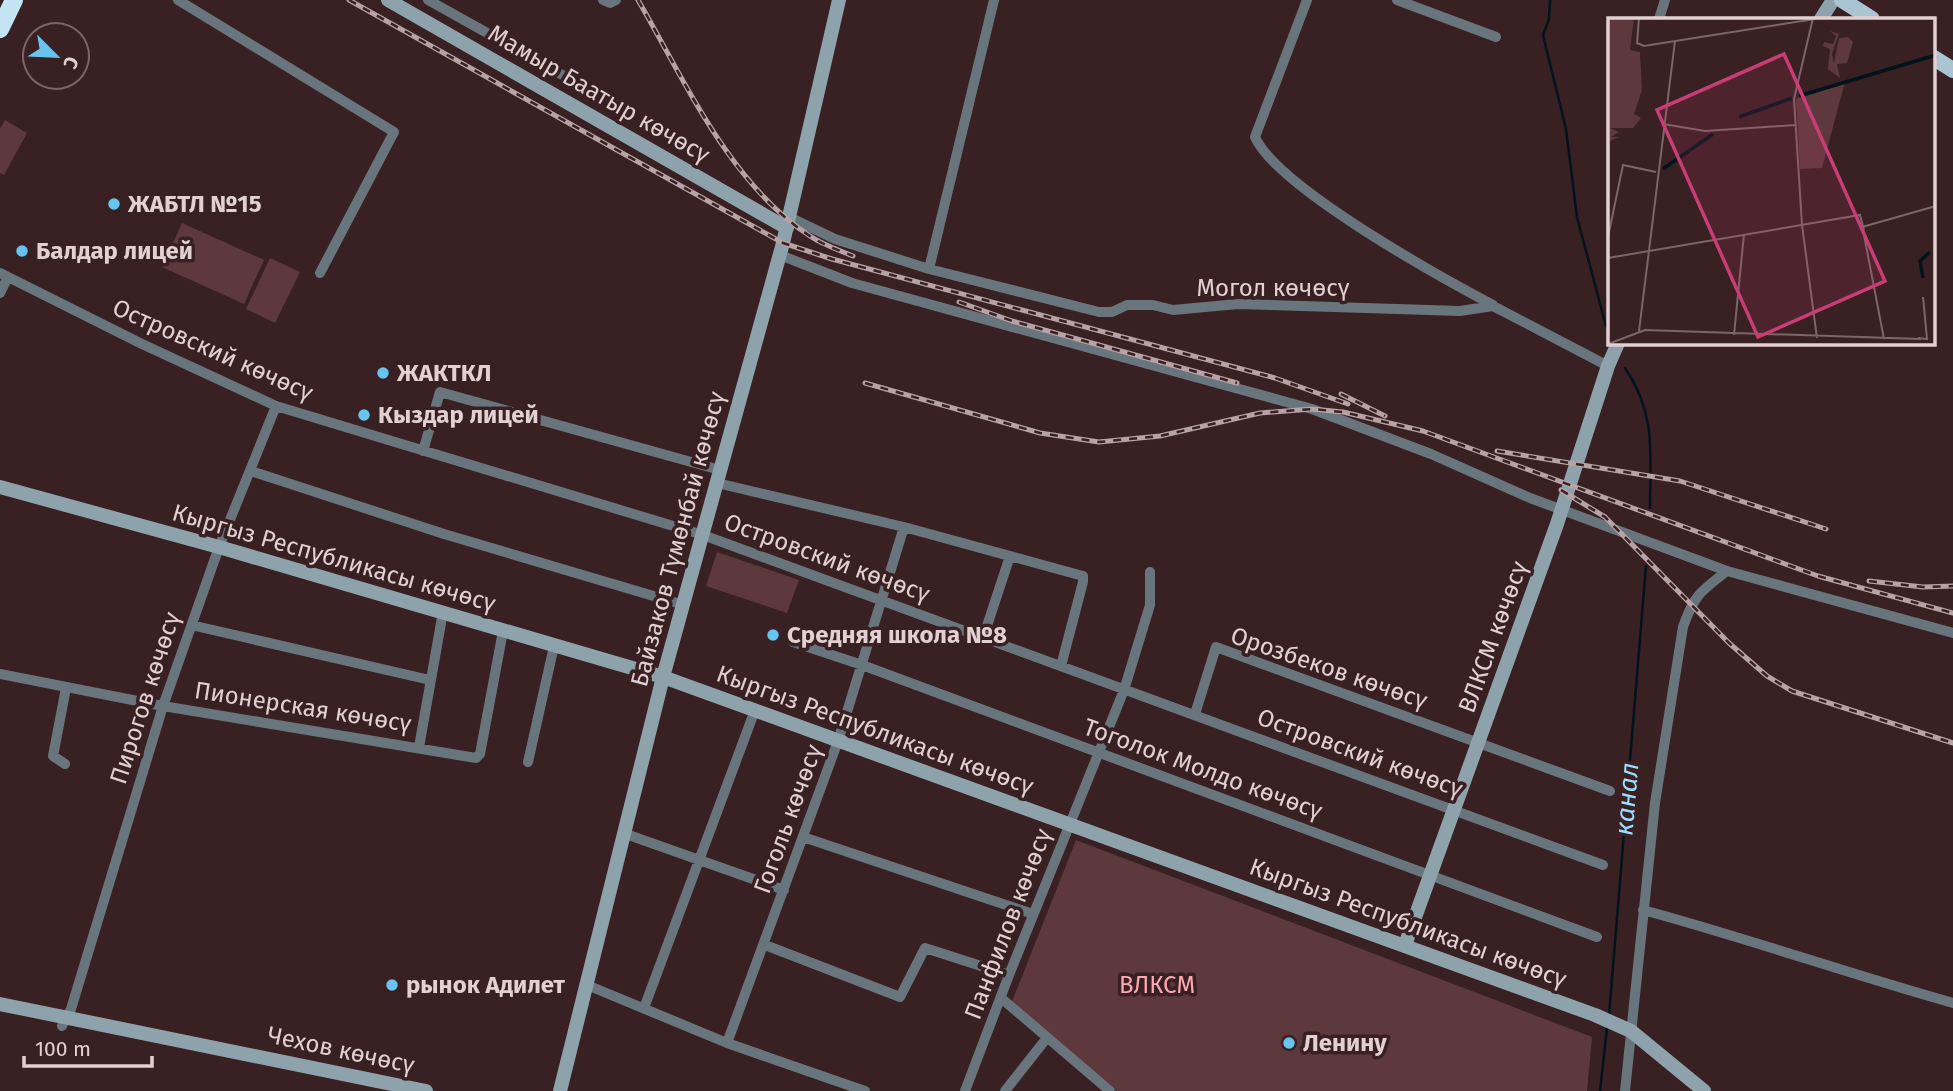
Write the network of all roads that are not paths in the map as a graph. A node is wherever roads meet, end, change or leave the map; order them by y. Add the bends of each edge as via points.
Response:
1 (14, 0) edge
2 (178, 0) edge
3 (388, 0) edge
4 (428, 0) edge
5 (603, 0) edge
6 (616, 0) edge
7 (839, 0) edge
8 (994, 0) edge
9 (1307, 0) edge
10 (1397, 0) edge
11 (1665, 0) edge
12 (1833, 0) edge
13 (1842, 0) edge
14 (1659, 18) edge
15 (1822, 18) edge
16 (1870, 18) edge
17 (0, 29) edge
18 (1496, 37) dead end
19 (1936, 59) edge
20 (1953, 71) edge
21 (618, 106) dead end
22 (788, 222) junction
23 (780, 256) junction
24 (929, 270) junction
25 (320, 273) dead end
26 (4, 275) edge
27 (0, 293) edge
28 (1493, 306) junction
29 (1618, 345) edge
30 (1608, 366) junction
31 (276, 406) junction
32 (423, 451) junction
33 (251, 471) junction
34 (718, 476) junction
35 (0, 487) edge
36 (1562, 510) junction
37 (904, 527) junction
38 (703, 536) junction
39 (219, 547) junction
40 (1010, 556) junction
41 (1727, 571) junction
42 (1150, 572) dead end
43 (882, 601) junction
44 (684, 605) junction
45 (443, 612) junction
46 (191, 625) junction
47 (503, 631) junction
48 (1953, 633) edge
49 (983, 638) junction
50 (793, 642) dead end
51 (554, 646) junction
52 (862, 665) junction
53 (1061, 667) junction
54 (0, 674) edge
55 (663, 677) junction
56 (430, 680) junction
57 (66, 688) junction
58 (1124, 690) junction
59 (163, 706) junction
60 (755, 710) junction
61 (1195, 714) junction
62 (838, 741) junction
63 (1479, 744) junction
64 (419, 747) junction
65 (1099, 753) junction
66 (528, 762) dead end
67 (65, 764) dead end
68 (1610, 791) dead end
69 (1454, 810) junction
70 (1069, 825) junction
71 (623, 833) junction
72 (803, 837) junction
73 (698, 859) junction
74 (1603, 865) dead end
75 (1430, 876) junction
76 (784, 890) junction
77 (1643, 910) junction
78 (1033, 914) junction
79 (1597, 937) dead end
80 (765, 945) junction
81 (1405, 945) junction
82 (1009, 975) junction
83 (587, 985) junction
84 (1001, 998) junction
85 (1953, 1003) edge
86 (0, 1004) edge
87 (644, 1008) junction
88 (0, 1014) edge
89 (67, 1020) junction
90 (1631, 1031) junction
91 (1046, 1039) junction
92 (727, 1042) junction
93 (386, 1091) edge
94 (426, 1091) edge
95 (560, 1091) edge
96 (865, 1091) edge
97 (965, 1091) edge
98 (1005, 1091) edge
99 (1110, 1091) edge
100 (1625, 1091) edge
101 (1704, 1091) edge

1 - 17 highway
2 - 25 street via 394,132
3 - 22 main road, Мамыр Баатыр көчөсү
4 - 21 street
5 - 6 street via 610,4
7 - 22 main road, Байзаков Түмөнбай көчөсү
8 - 24 street
9 - 28 street via 1255,137 1259,147 1305,189 1392,248
10 - 18 street
11 - 14 street
12 - 15 main road
13 - 16 main road
19 - 20 main road
22 - 23 main road, Байзаков Түмөнбай көчөсү
22 - 24 street, Могол көчөсү
23 - 34 main road, Байзаков Түмөнбай көчөсү
23 - 36 street via 852,282 1312,409
24 - 28 street, Могол көчөсү via 1099,312 1127,305 1173,310 1238,304 1460,311
26 - 27 street
26 - 31 street, Островский көчөсү
28 - 30 street
29 - 30 main road, ВЛКСМ көчөсү
30 - 36 main road, ВЛКСМ көчөсү
31 - 32 street, Островский көчөсү
31 - 33 street, Пирогов көчөсү
32 - 34 street via 440,392
32 - 38 street, Островский көчөсү
33 - 39 street, Пирогов көчөсү
33 - 44 street
34 - 37 street
34 - 38 main road, Байзаков Түмөнбай көчөсү
35 - 39 main road, Кыргыз Республикасы көчөсү
36 - 41 street
36 - 63 main road, ВЛКСМ көчөсү
37 - 40 street
37 - 43 street, Гоголь көчөсү
38 - 43 street, Островский көчөсү
38 - 44 main road, Байзаков Түмөнбай көчөсү
39 - 45 main road, Кыргыз Республикасы көчөсү
39 - 46 street, Пирогов көчөсү
40 - 49 street
40 - 53 street via 1083,576
41 - 48 street
41 - 77 street via 1699,593 1683,627
42 - 58 street, Панфилов көчөсү via 1150,605
43 - 49 street, Островский көчөсү
43 - 52 street, Гоголь көчөсү
44 - 55 main road, Байзаков Түмөнбай көчөсү
45 - 47 main road, Кыргыз Республикасы көчөсү
45 - 56 street
46 - 56 street
46 - 59 street, Пирогов көчөсү
47 - 51 main road, Кыргыз Республикасы көчөсү
47 - 64 street, Пионерская көчөсү via 480,754 476,758
49 - 53 street, Островский көчөсү
50 - 52 street, Тоголок Молдо көчөсү
51 - 55 main road, Кыргыз Республикасы көчөсү
51 - 66 street
52 - 62 street, Гоголь көчөсү
52 - 65 street, Тоголок Молдо көчөсү
53 - 58 street, Островский көчөсү
54 - 57 street, Пионерская көчөсү
55 - 60 main road, Кыргыз Республикасы көчөсү
55 - 71 main road, Байзаков Түмөнбай көчөсү
56 - 64 street
57 - 59 street, Пионерская көчөсү
57 - 67 street via 53,757
58 - 61 street, Островский көчөсү
58 - 65 street, Панфилов көчөсү
59 - 64 street, Пионерская көчөсү
59 - 89 street, Пирогов көчөсү
60 - 62 main road, Кыргыз Республикасы көчөсү
60 - 73 street
61 - 63 street, Орозбеков көчөсү via 1216,647
61 - 69 street, Островский көчөсү
62 - 70 main road, Кыргыз Республикасы көчөсү
62 - 72 street, Гоголь көчөсү
63 - 68 street, Орозбеков көчөсү
63 - 69 main road, ВЛКСМ көчөсү
65 - 70 street, Панфилов көчөсү
65 - 75 street, Тоголок Молдо көчөсү
69 - 74 street, Островский көчөсү
69 - 75 main road, ВЛКСМ көчөсү
70 - 78 street, Панфилов көчөсү
70 - 81 main road, Кыргыз Республикасы көчөсү
71 - 73 street
71 - 83 main road, Байзаков Түмөнбай көчөсү
72 - 76 street, Гоголь көчөсү
72 - 78 street
73 - 76 street
73 - 87 street
75 - 79 street, Тоголок Молдо көчөсү
75 - 81 main road, ВЛКСМ көчөсү
76 - 80 street, Гоголь көчөсү
77 - 85 street
77 - 90 street
78 - 82 street, Панфилов көчөсү
80 - 82 street via 900,997 925,948
80 - 92 street, Гоголь көчөсү
81 - 90 main road, Кыргыз Республикасы көчөсү
82 - 84 street, Панфилов көчөсү
83 - 87 street
83 - 95 main road, Байзаков Түмөнбай көчөсү
84 - 91 street
84 - 97 street, Панфилов көчөсү
86 - 89 main road, Чехов көчөсү
87 - 92 street
88 - 89 main road, Чехов көчөсү
89 - 93 main road, Чехов көчөсү
89 - 94 main road, Чехов көчөсү
90 - 100 street
90 - 101 main road, Кыргыз Республикасы көчөсү
91 - 98 street
91 - 99 street
92 - 96 street

